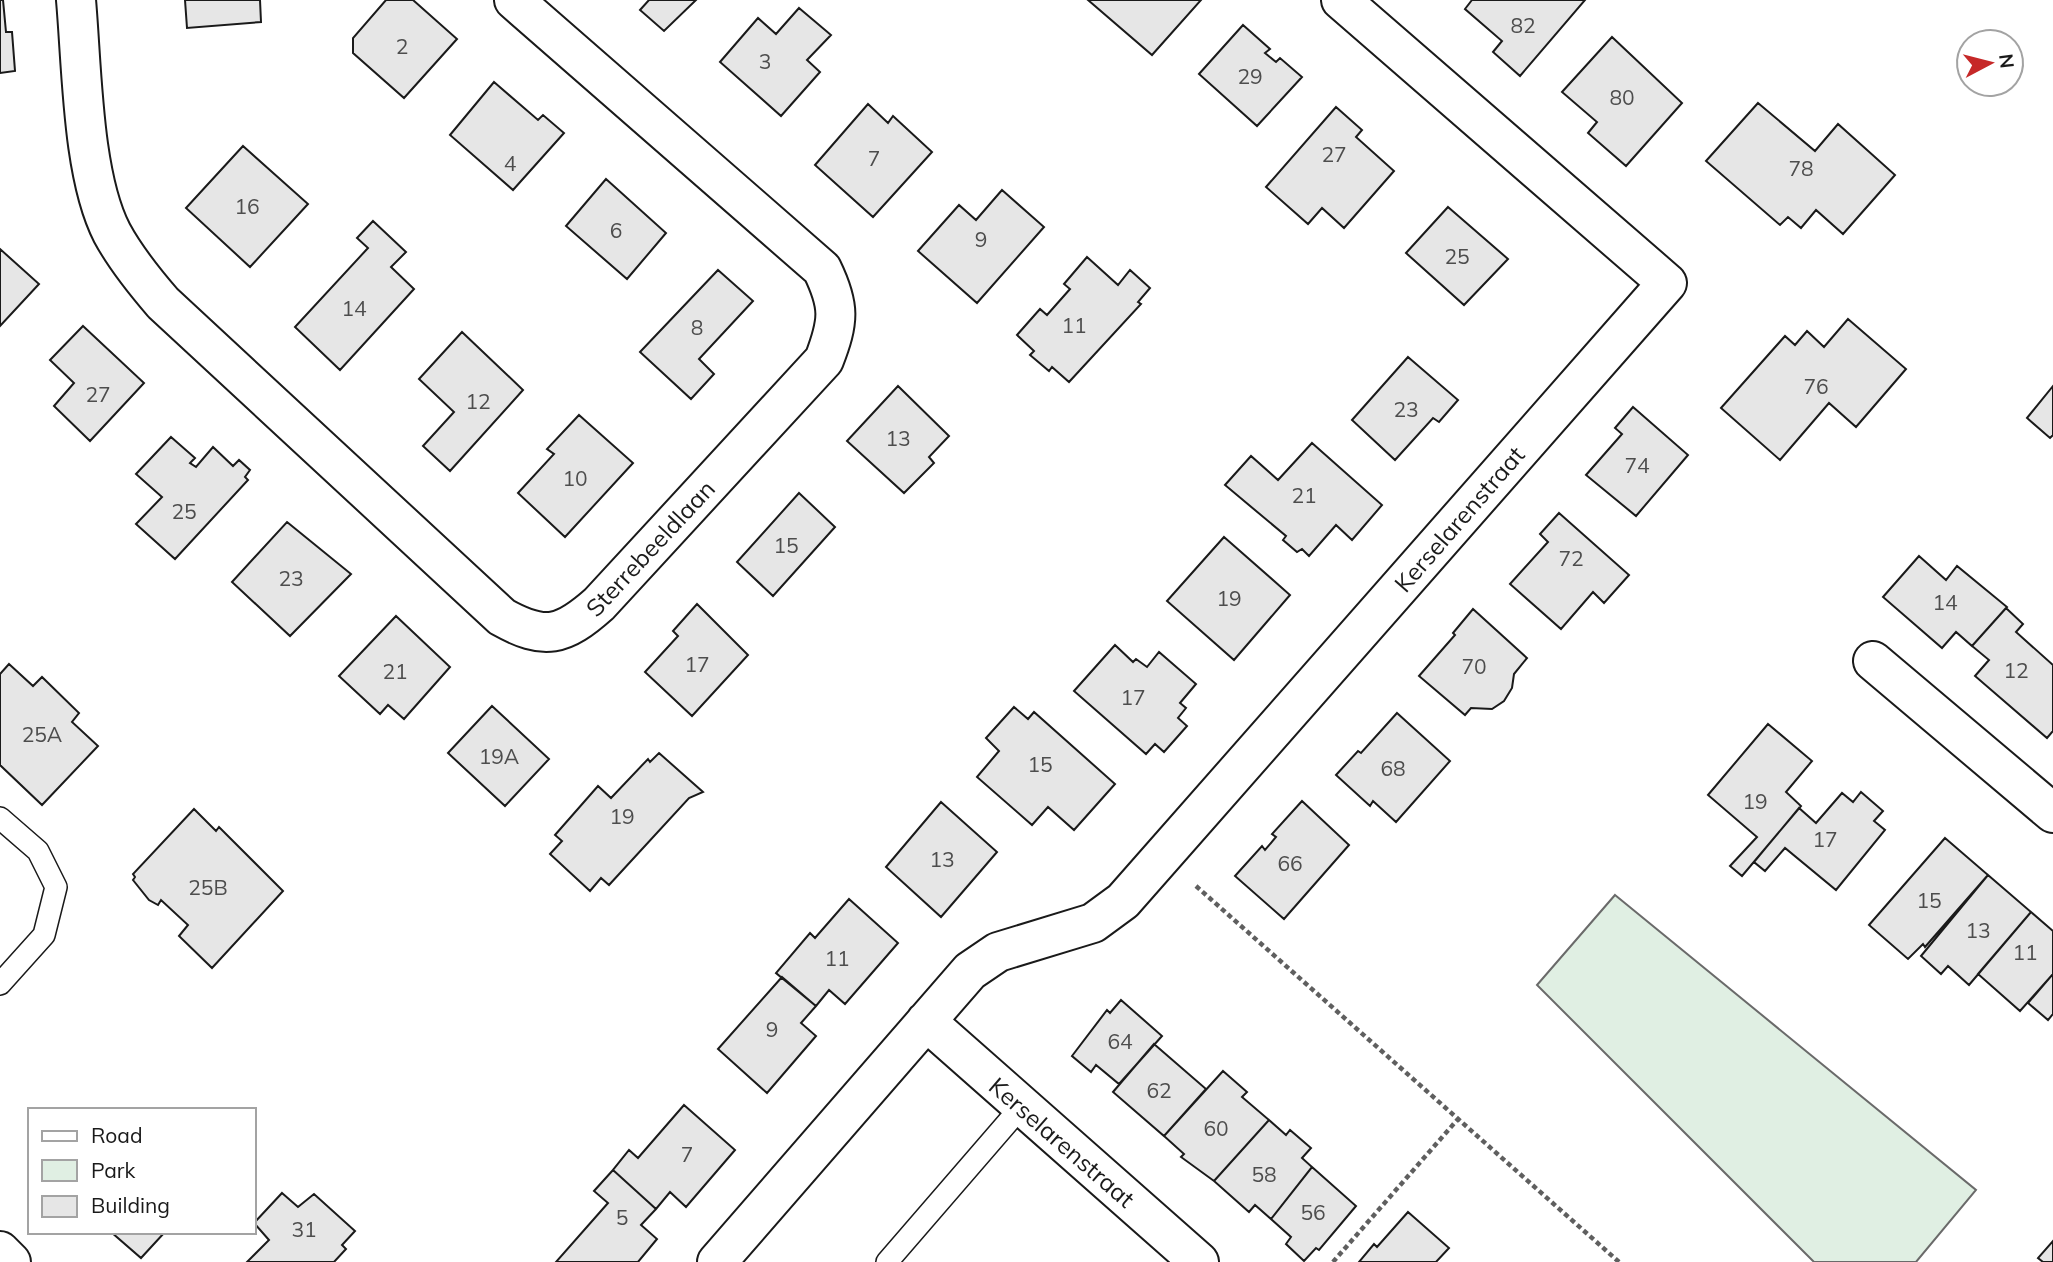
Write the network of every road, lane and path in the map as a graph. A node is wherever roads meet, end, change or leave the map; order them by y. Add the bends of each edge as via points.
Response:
1 (76, 0) edge
2 (514, 0) edge
3 (1341, 0) edge
4 (1873, 661) dead end
5 (2053, 813) edge
6 (0, 818) edge
7 (1162, 856) junction
8 (0, 984) edge
9 (926, 1021) junction
10 (1021, 1107) junction
11 (1458, 1119) junction
12 (0, 1251) edge
13 (732, 1257) edge
14 (11, 1262) edge
15 (887, 1262) edge
16 (1199, 1262) edge
17 (1333, 1262) edge
18 (1619, 1262) edge

1 - 2 street, Sterrebeeldlaan via 93,177 111,231 136,272 163,303 502,617 527,631 554,632 578,623 599,604 824,360 836,328 835,296 822,269
3 - 7 street, Kerselarenstraat via 1667,283
4 - 5 street
6 - 8 lane via 38,851 56,887 44,935
7 - 9 street, Kerselarenstraat via 1123,901 1093,923 998,952 970,971
7 - 11 path
9 - 10 street, Kerselarenstraat
9 - 13 street, Kerselarenstraat
10 - 15 lane
10 - 16 street, Kerselarenstraat
11 - 17 path
11 - 18 path
12 - 14 street

